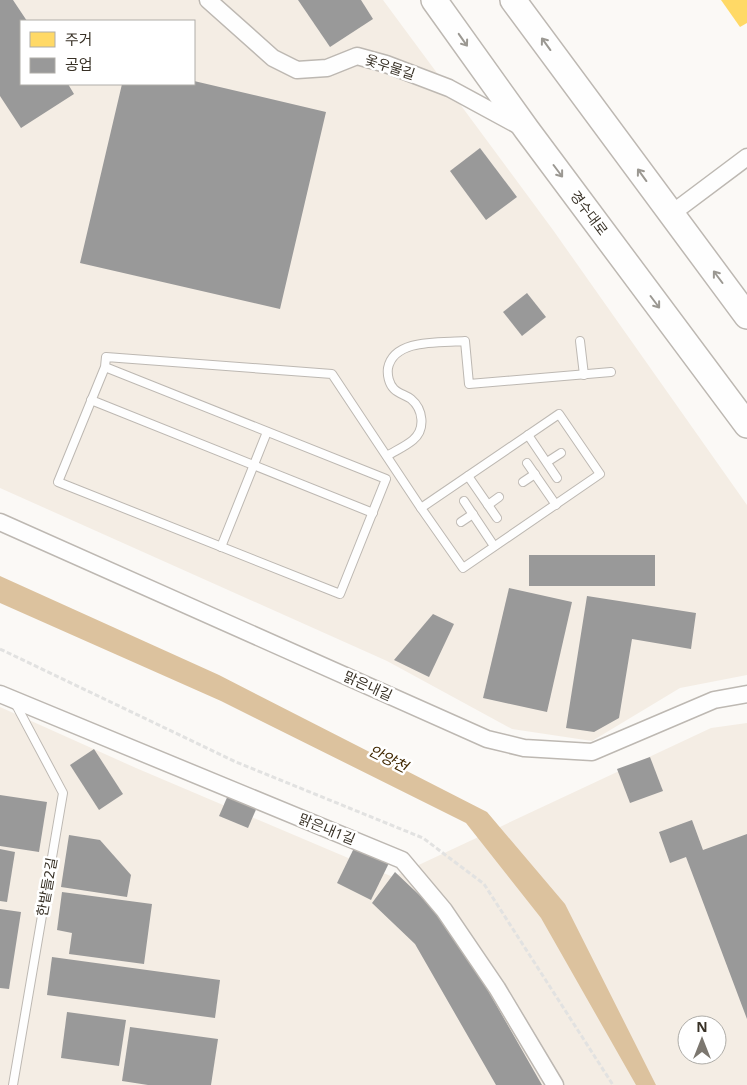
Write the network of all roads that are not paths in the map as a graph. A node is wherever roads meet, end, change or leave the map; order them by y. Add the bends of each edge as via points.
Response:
1 (208, 0) edge
2 (434, 0) edge
3 (513, 0) edge
4 (527, 130) junction
5 (747, 157) edge
6 (671, 214) junction
7 (747, 316) edge
8 (580, 341) dead end
9 (105, 367) junction
10 (611, 372) dead end
11 (584, 375) junction
12 (91, 400) junction
13 (747, 424) edge
14 (268, 432) junction
15 (528, 435) junction
16 (560, 453) dead end
17 (387, 456) junction
18 (547, 462) junction
19 (527, 463) dead end
20 (254, 465) junction
21 (535, 474) junction
22 (468, 476) junction
23 (558, 478) dead end
24 (524, 482) dead end
25 (499, 497) dead end
26 (464, 501) dead end
27 (556, 504) junction
28 (488, 505) junction
29 (422, 508) junction
30 (373, 512) junction
31 (473, 514) junction
32 (497, 518) dead end
33 (0, 522) edge
34 (461, 522) dead end
35 (494, 546) junction
36 (221, 547) junction
37 (747, 694) edge
38 (6, 697) edge
39 (13, 1085) edge
40 (555, 1085) edge

1 - 4 street, 옻우물길 via 273,58 297,70 328,68 357,56 449,88
2 -> 4 main road, 경수대로
6 -> 3 main road
4 -> 13 main road, 경수대로
5 - 6 street
7 -> 6 main road
8 - 11 lane
9 - 12 lane
9 - 14 lane
9 - 17 lane via 106,357 332,374
10 - 11 lane
11 - 17 lane via 469,384 465,341 409,346 389,361 388,379 393,388 418,407 422,426 414,440
12 - 20 lane
12 - 36 lane via 58,482
14 - 20 lane
14 - 30 lane via 386,479
15 - 18 lane
15 - 22 lane
15 - 27 lane via 559,414 600,474
16 - 18 lane
17 - 29 lane
18 - 23 lane
19 - 21 lane
20 - 30 lane
20 - 36 lane
21 - 24 lane
21 - 27 lane
22 - 28 lane
22 - 29 lane
25 - 28 lane
26 - 31 lane
27 - 35 lane
28 - 32 lane
29 - 35 lane via 463,568
30 - 36 lane via 340,594
31 - 34 lane
31 - 35 lane
33 - 37 street, 맑은내길 via 487,739 524,748 592,752 714,700
38 - 39 lane, 한밭들2길 via 64,793
38 - 40 street, 맑은내1길 via 402,860 444,910 497,988

